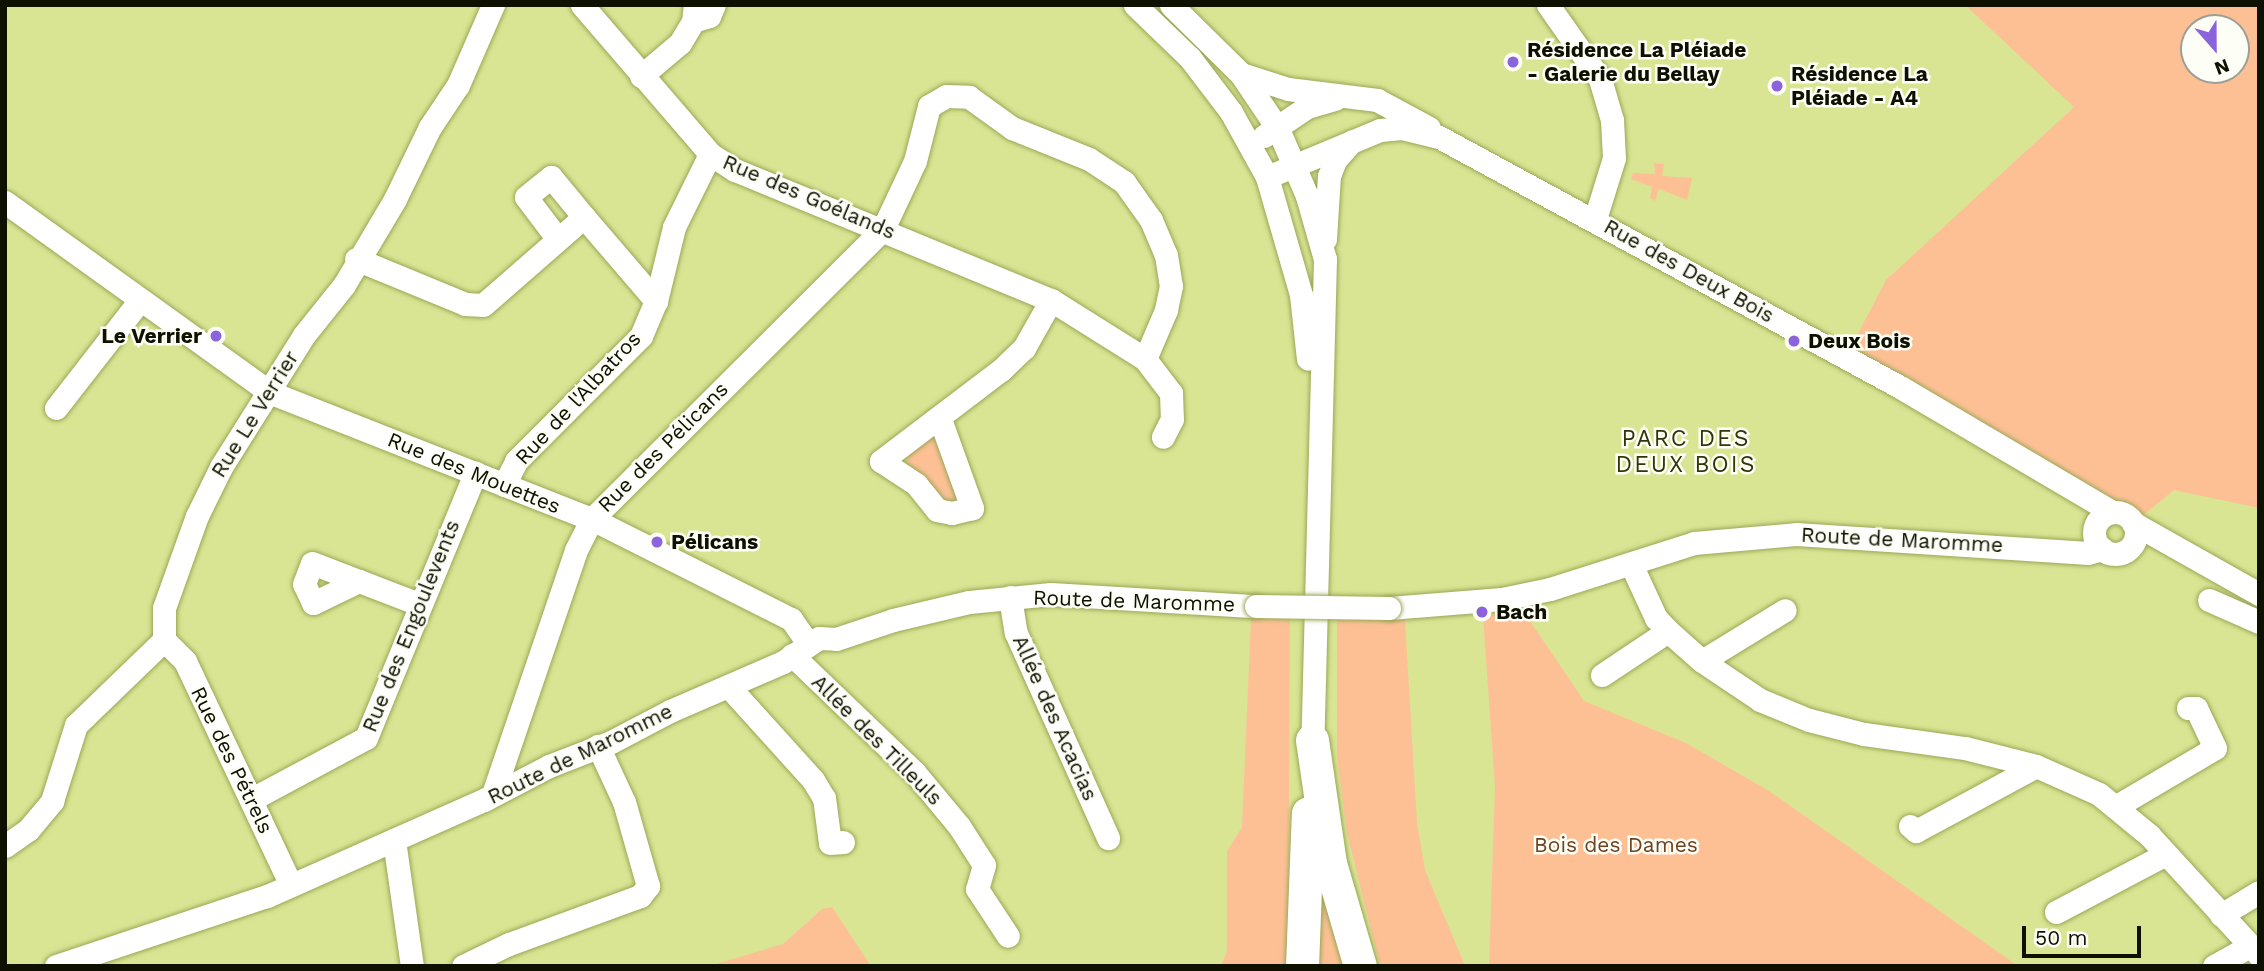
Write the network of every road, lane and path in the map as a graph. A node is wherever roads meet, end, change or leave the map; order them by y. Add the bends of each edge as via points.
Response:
1 (493, 5) edge
2 (582, 5) edge
3 (714, 5) edge
4 (1135, 5) edge
5 (1548, 5) edge
6 (1174, 7) edge
7 (694, 13) edge
8 (1241, 74) junction
9 (641, 75) junction
10 (1343, 96) junction
11 (1278, 129) junction
12 (1439, 137) junction
13 (1355, 138) junction
14 (1249, 144) junction
15 (710, 154) junction
16 (1295, 165) junction
17 (1267, 177) junction
18 (5, 202) edge
19 (584, 216) junction
20 (1595, 219) junction
21 (883, 229) junction
22 (557, 238) junction
23 (356, 259) junction
24 (1325, 259) junction
25 (140, 300) junction
26 (1051, 300) junction
27 (656, 301) junction
28 (1146, 359) junction
29 (269, 392) junction
30 (56, 408) dead end
31 (940, 419) dead end
32 (1163, 437) dead end
33 (475, 473) junction
34 (504, 485) junction
35 (1315, 502) junction
36 (592, 519) junction
37 (2133, 523) junction
38 (2101, 530) junction
39 (2130, 548) junction
40 (2198, 560) junction
41 (1631, 564) junction
42 (359, 580) dead end
43 (2258, 593) edge
44 (1010, 597) junction
45 (2209, 600) dead end
46 (419, 604) junction
47 (1785, 610) dead end
48 (2259, 622) edge
49 (1668, 631) junction
50 (164, 640) junction
51 (800, 649) junction
52 (1702, 661) junction
53 (1602, 675) dead end
54 (729, 687) junction
55 (2188, 708) dead end
56 (1312, 740) junction
57 (598, 746) junction
58 (2036, 766) junction
59 (493, 794) junction
60 (252, 799) junction
61 (2115, 807) junction
62 (1910, 826) dead end
63 (1108, 838) dead end
64 (394, 840) junction
65 (843, 842) dead end
66 (5, 846) edge
67 (2166, 854) junction
68 (291, 885) junction
69 (2259, 892) edge
70 (2056, 912) dead end
71 (2221, 915) junction
72 (1008, 936) dead end
73 (2254, 950) edge
74 (56, 966) edge
75 (412, 966) edge
76 (463, 966) edge
77 (1302, 966) edge
78 (1360, 966) edge
79 (2214, 966) edge

1 - 23 street, Rue Le Verrier via 458,85 430,127 396,199
2 - 9 street, Rue des Goélands
3 - 7 street via 709,16
4 - 14 street via 1190,58
5 - 20 street via 1600,79 1612,120 1614,158
6 - 8 street
7 - 9 street via 680,43
8 - 10 street, Rue des Deux Bois via 1288,89
8 - 11 street
9 - 15 street, Rue des Goélands
10 - 11 street, Rue des Deux Bois via 1307,107
10 - 12 street, Rue des Deux Bois via 1388,105
11 - 14 street, Rue des Deux Bois
11 - 16 street
12 - 13 street, Rue des Deux Bois via 1391,128
12 - 20 street, Rue des Deux Bois
13 - 16 street, Rue des Deux Bois
13 - 24 street via 1335,160 1329,176
14 - 17 street
15 - 21 street, Rue des Goélands via 735,170
15 - 27 street, Rue de l'Albatros via 674,227
16 - 17 street, Rue des Deux Bois
16 - 24 street
17 - 35 street via 1301,295
18 - 25 street, Rue des Mouettes
19 - 22 street
19 - 22 street via 551,177 526,197
19 - 27 street
20 - 38 street, Rue des Deux Bois via 1900,387 2081,495
21 - 26 street, Rue des Goélands
21 - 28 street, Rue des Pélicans via 915,161 929,106 946,96 969,97 1012,128 1089,159 1124,182 1151,220 1166,255 1171,286
21 - 36 street, Rue des Pélicans
22 - 23 street via 492,302 483,305 465,303
23 - 29 street, Rue Le Verrier via 344,285 304,335
24 - 35 street
25 - 29 street, Rue des Mouettes
25 - 30 street
26 - 28 street, Rue des Goélands
26 - 31 street via 1024,348
27 - 34 street, Rue de l'Albatros via 641,336 516,461
28 - 32 street, Rue des Goélands via 1171,393 1172,419
29 - 33 street, Rue des Mouettes
29 - 50 street, Rue Le Verrier via 231,448 197,516 164,608
33 - 34 street, Rue des Mouettes
33 - 46 street, Rue des Engoulevents
34 - 36 street, Rue des Mouettes
35 - 56 street
36 - 51 street, Rue des Mouettes via 791,619
36 - 59 street, Rue des Pélicans via 576,550
37 - 38 street via 2124,514
37 - 39 street via 2136,538
37 - 40 street
38 - 39 street via 2116,554
38 - 41 street, Route de Maromme via 2069,551 1796,534 1694,543
39 - 40 street via 2147,547
40 - 43 street
41 - 44 street, Route de Maromme, bridge via 1502,599 1389,608 1256,606 1083,594
41 - 49 street via 1656,618
42 - 46 street
44 - 51 street, Route de Maromme via 970,602
44 - 63 street, Allée des Acacias via 1016,633
45 - 48 street
46 - 60 street, Rue des Engoulevents via 363,741
47 - 52 street
49 - 52 street
49 - 53 street
50 - 60 street, Rue des Pétrels via 185,661
50 - 66 street via 76,725 52,801 29,830
51 - 54 street, Route de Maromme
51 - 72 street, Allée des Tilleuls via 959,826 984,865 977,889
52 - 58 street via 1760,700 1809,720
54 - 57 street, Route de Maromme
54 - 65 street via 813,780 824,798 830,843
55 - 61 street via 2196,708 2215,748
56 - 77 highway
56 - 78 highway via 1330,863
57 - 59 street, Route de Maromme
57 - 76 street via 624,802 648,886 640,897 509,944
58 - 61 street via 2099,794
58 - 62 street via 1916,831
59 - 64 street, Route de Maromme
60 - 68 street, Rue des Pétrels
61 - 67 street
64 - 68 street, Route de Maromme
64 - 75 street
67 - 70 street
67 - 71 street
68 - 74 street, Route de Maromme
69 - 71 street
71 - 73 street
73 - 79 street

